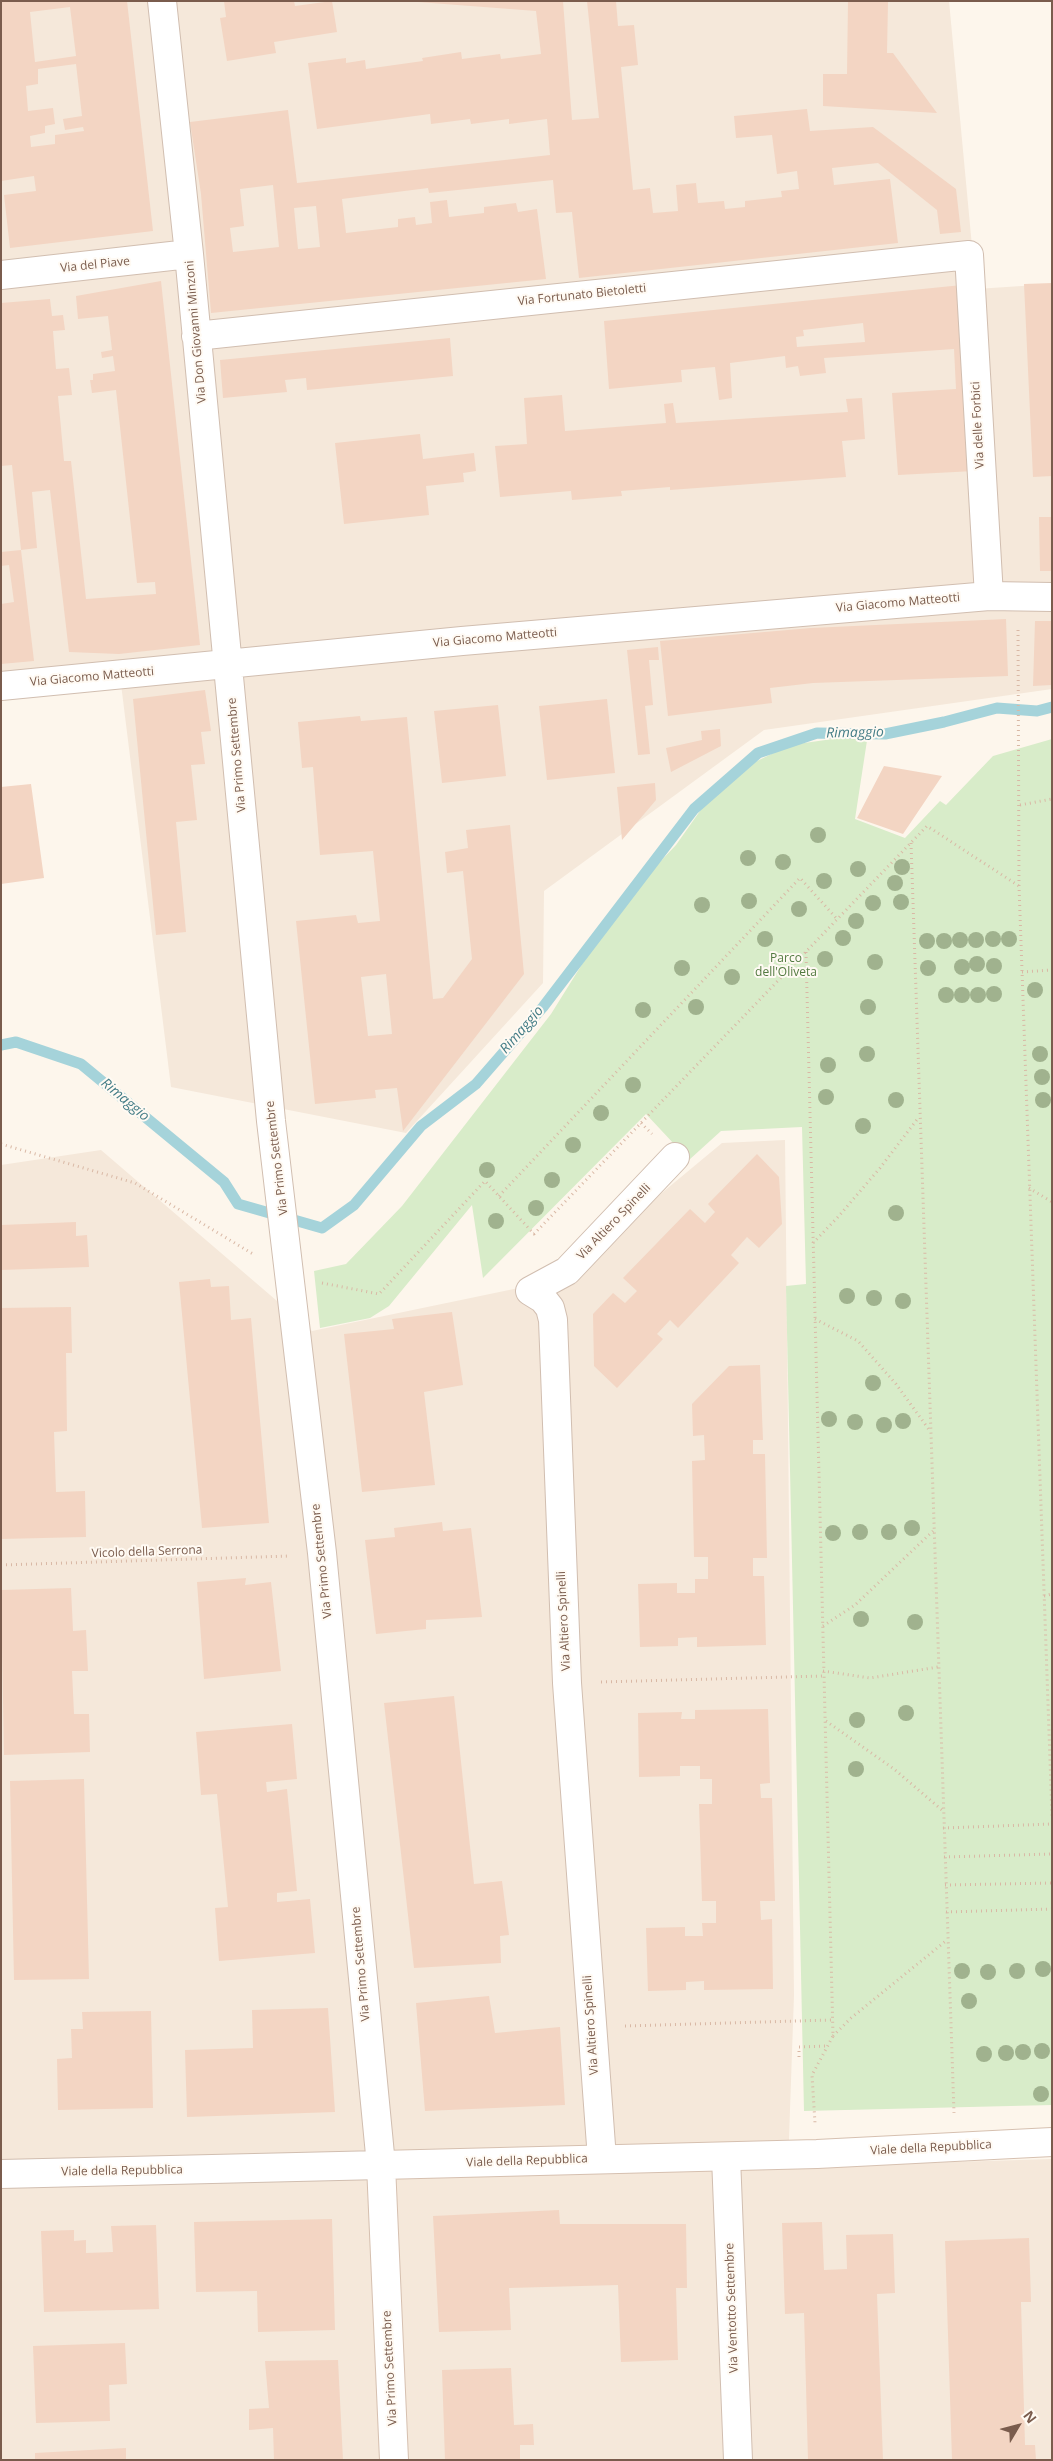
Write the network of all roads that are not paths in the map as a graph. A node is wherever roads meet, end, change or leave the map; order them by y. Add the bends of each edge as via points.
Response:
1 (162, 1) edge
2 (189, 254) junction
3 (969, 255) joint
4 (1, 274) edge
5 (196, 336) junction
6 (988, 596) junction
7 (1052, 597) edge
8 (228, 664) junction
9 (1, 686) edge
10 (675, 1157) dead end
11 (1052, 2142) edge
12 (726, 2157) junction
13 (602, 2159) junction
14 (381, 2165) junction
15 (1, 2174) edge
16 (394, 2460) edge
17 (738, 2460) edge

1 - 2 street, Via Don Giovanni Minzoni
2 - 4 street, Via del Piave
2 - 5 street, Via Don Giovanni Minzoni
3 - 5 street, Via Fortunato Bietoletti
3 - 6 street, Via delle Forbici
5 - 8 street, Via Don Giovanni Minzoni
6 - 7 street, Via Giacomo Matteotti
6 - 8 street, Via Giacomo Matteotti
8 - 9 street, Via Giacomo Matteotti
8 - 14 street, Via Primo Settembre via 272,1120 322,1553
10 - 13 street, Via Altiero Spinelli via 567,1271 530,1291 543,1299 553,1320 567,1683
11 - 12 street, Viale della Repubblica
12 - 13 street, Viale della Repubblica
12 - 17 street, Via Ventotto Settembre
13 - 14 street, Viale della Repubblica
14 - 15 street, Viale della Repubblica
14 - 16 street, Via Primo Settembre

